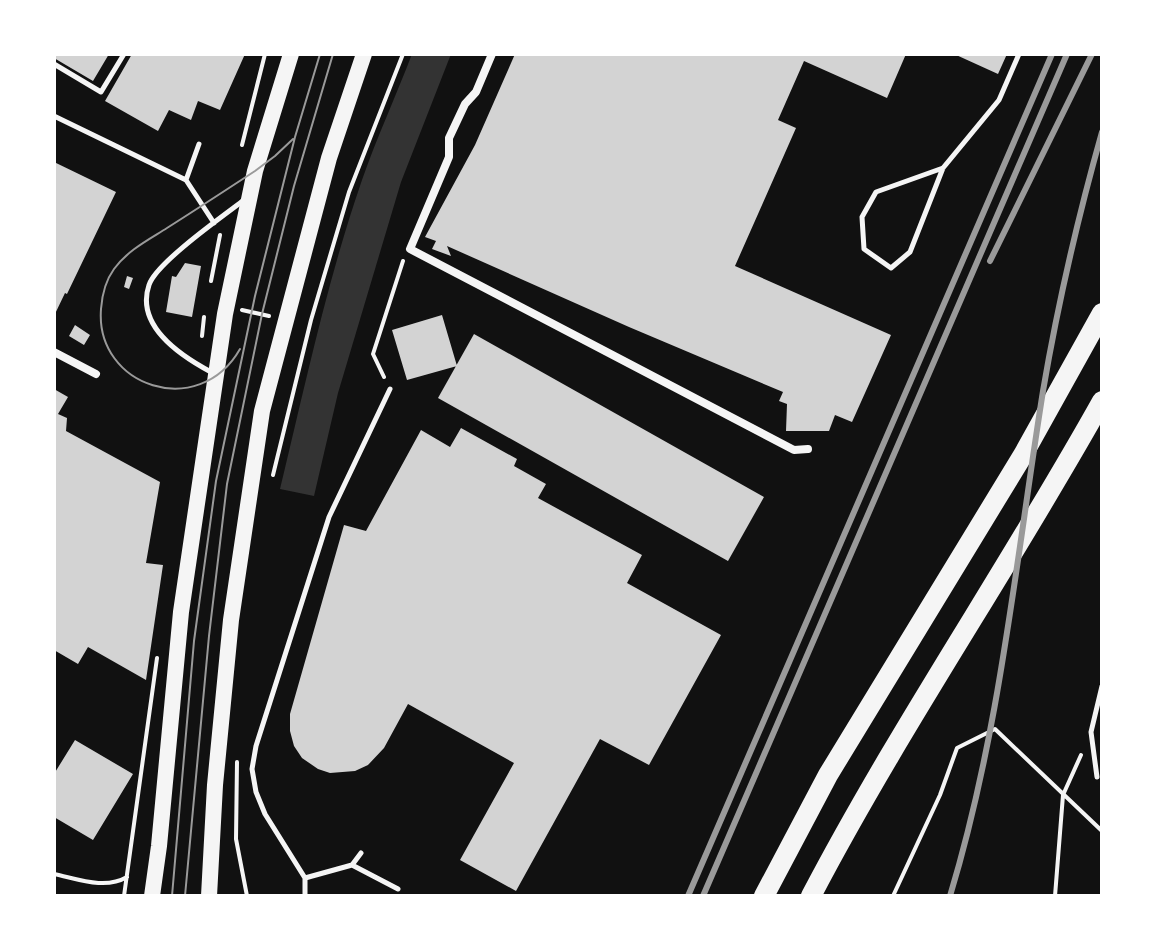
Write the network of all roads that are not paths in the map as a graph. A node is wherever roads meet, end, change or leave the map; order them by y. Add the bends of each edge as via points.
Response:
1 (124, 54) edge
2 (291, 54) edge
3 (364, 54) edge
4 (492, 54) edge
5 (1019, 54) edge
6 (54, 64) edge
7 (54, 116) edge
8 (199, 144) dead end
9 (943, 168) junction
10 (186, 180) junction
11 (251, 194) junction
12 (214, 223) junction
13 (1102, 313) edge
14 (54, 352) edge
15 (96, 374) dead end
16 (217, 375) junction
17 (390, 389) road end
18 (1102, 401) edge
19 (808, 449) dead end
20 (1102, 686) edge
21 (1097, 777) dead end
22 (361, 853) dead end
23 (352, 865) junction
24 (305, 878) junction
25 (398, 889) dead end
26 (152, 896) edge
27 (209, 896) edge
28 (305, 896) edge
29 (764, 896) edge
30 (811, 896) edge

1 - 6 lane via 101,92
2 - 11 main road
3 - 27 main road via 329,158 262,411 231,620
4 - 19 street via 449,138 449,157 410,249 794,450
5 - 9 lane via 999,100
7 - 10 lane
8 - 10 lane
9 - 9 lane via 876,192 862,217 864,249 891,268 910,252
10 - 12 lane
11 - 12 lane
11 - 16 main road
12 - 16 lane via 163,264 149,283 147,312 160,335
13 - 29 highway via 1023,455 828,775
14 - 15 street
16 - 26 main road via 181,612
17 - 24 lane via 329,517 252,769 265,814
18 - 30 highway
20 - 21 lane via 1091,732
22 - 23 lane
23 - 24 lane
23 - 25 lane
24 - 28 lane

